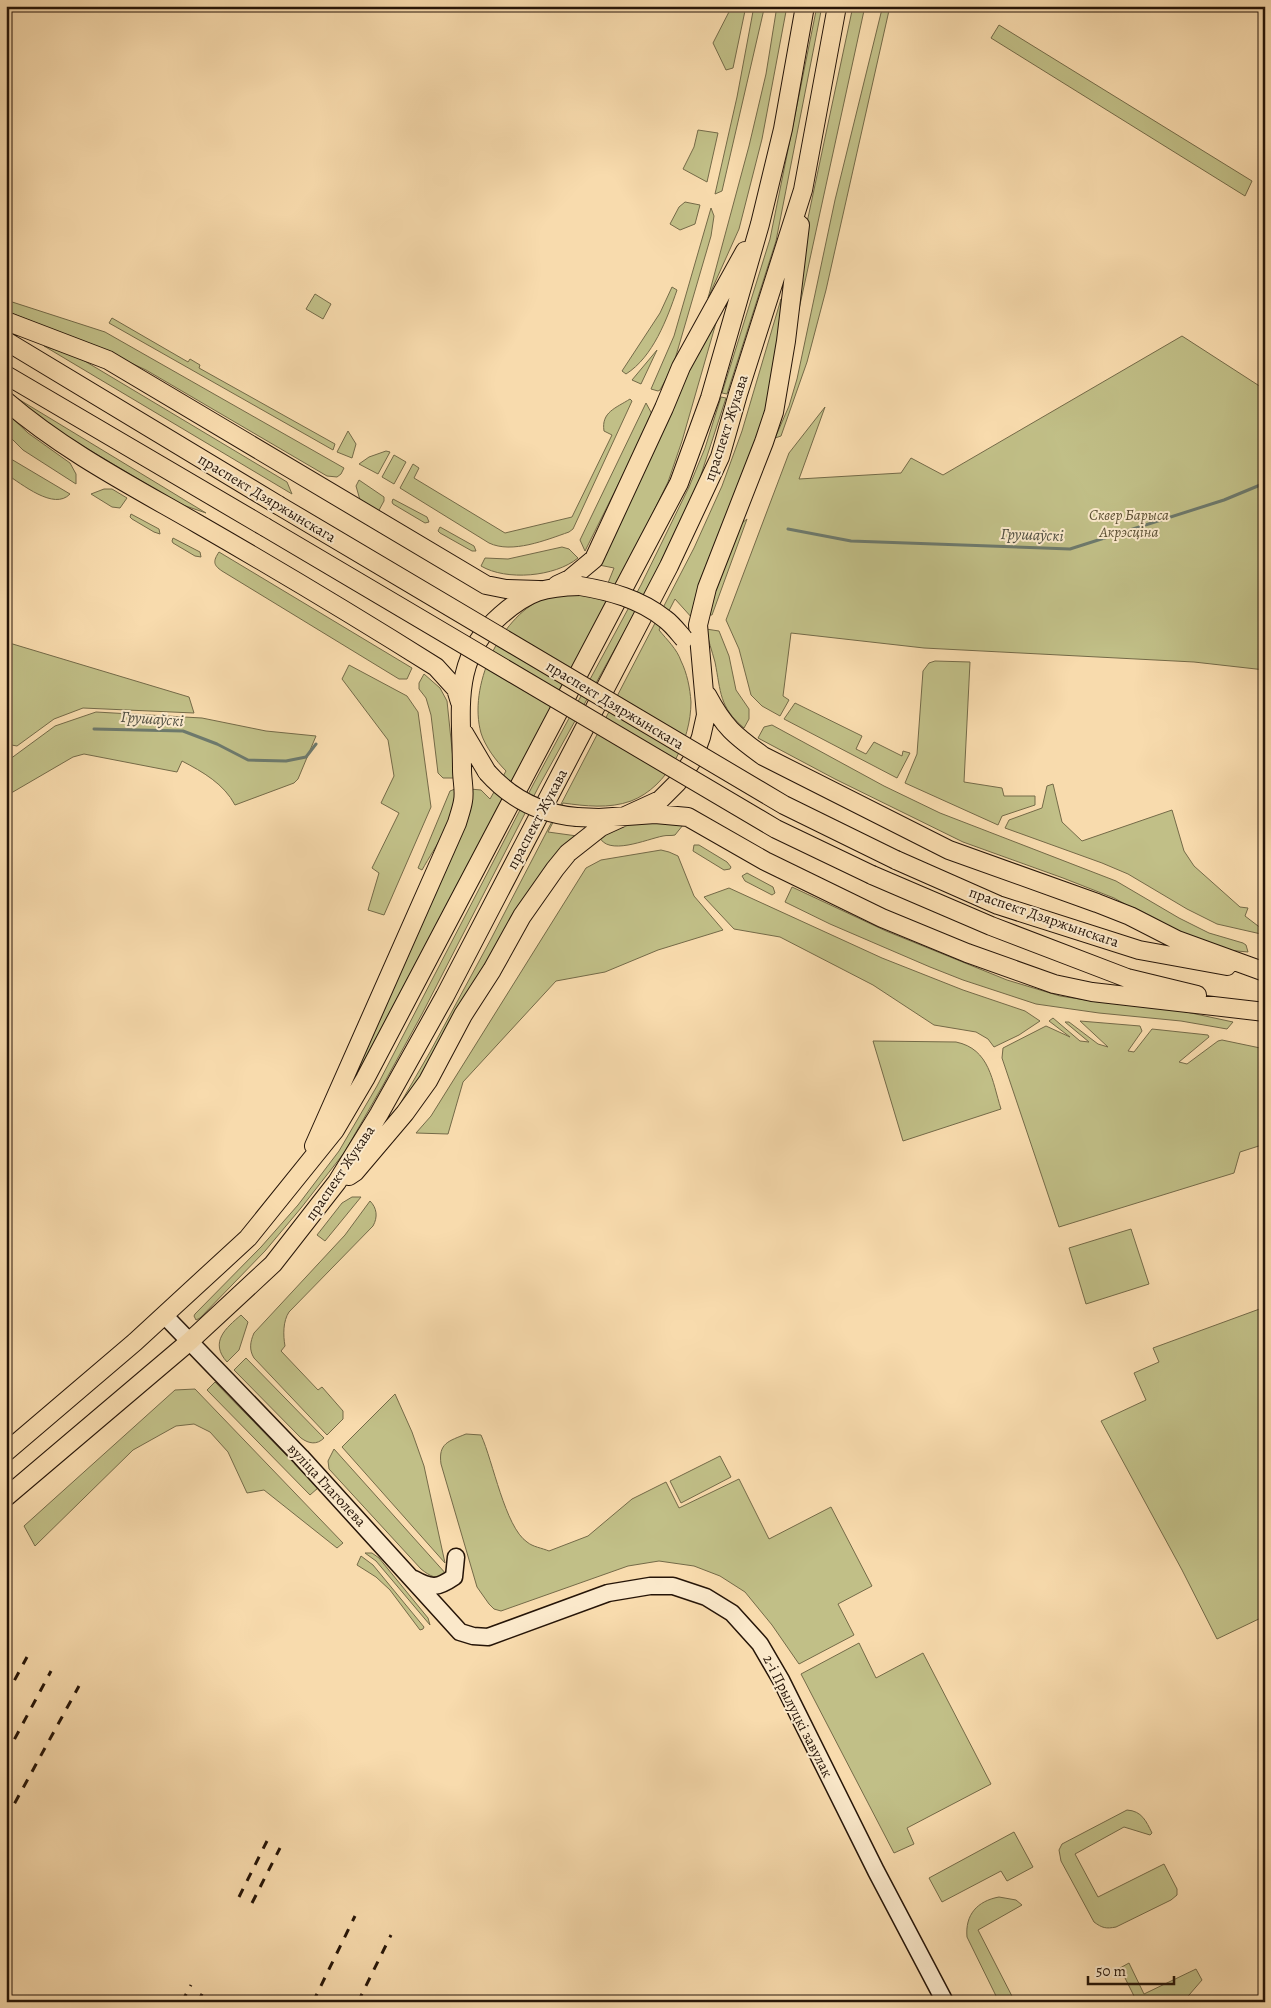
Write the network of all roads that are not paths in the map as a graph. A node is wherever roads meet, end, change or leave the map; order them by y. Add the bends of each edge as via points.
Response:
1 (805, 6) edge
2 (838, 6) edge
3 (803, 190) junction
4 (760, 224) junction
5 (6, 321) edge
6 (6, 342) edge
7 (6, 375) edge
8 (6, 401) edge
9 (547, 588) junction
10 (702, 671) junction
11 (705, 690) junction
12 (460, 702) junction
13 (462, 731) junction
14 (624, 816) junction
15 (1265, 973) edge
16 (1265, 1012) edge
17 (306, 1168) junction
18 (337, 1182) junction
19 (165, 1316) junction
20 (190, 1341) junction
21 (6, 1452) edge
22 (6, 1497) edge
23 (456, 1557) dead end
24 (410, 1576) junction
25 (460, 1632) joint
26 (945, 2002) edge

1 - 4 main road, праспект Жукава via 783,129
2 - 3 main road, праспект Жукава
3 - 10 main road via 774,412 707,588 698,624
3 - 18 main road, праспект Жукава via 720,456 699,505 445,996
4 - 9 main road via 681,367 594,559 570,579
4 - 17 main road, праспект Жукава via 710,398 679,483 365,1079 335,1130
5 - 9 main road via 108,360 486,585 506,589
6 - 15 main road, праспект Дзяржынскага, bridge via 784,805 998,905 1139,950
7 - 16 main road, праспект Дзяржынскага, bridge via 776,829 990,926 1127,978
8 - 12 main road via 36,427 104,471 436,668 456,689
9 - 10 main road, bridge via 580,586 636,601 666,619 693,650
9 - 12 main road via 502,614 489,626 466,664
10 - 11 main road
11 - 14 main road via 706,715 702,737 686,770 660,800
11 - 15 main road via 720,719 735,736 763,756 832,791 949,850 1097,902 1177,940
12 - 13 main road
13 - 14 main road, bridge via 487,772 531,806 577,817
13 - 17 main road via 464,800 457,823
14 - 16 main road via 662,814 688,817 765,861 882,918 1054,984 1092,992
14 - 18 main road via 594,833 568,853 555,869 522,916 428,1081 406,1113 355,1172
17 - 19 main road, праспект Жукава via 248,1238
18 - 20 main road, праспект Жукава via 272,1264
19 - 20 street
19 - 21 main road, праспект Жукава
20 - 22 main road, праспект Жукава
20 - 24 street, вуліца Глаголева
23 - 24 street via 454,1577 442,1585 424,1585
24 - 25 street, вуліца Глаголева
25 - 26 street, 2-і Прылуцкі завулак via 488,1637 608,1592 650,1586 673,1586 706,1597 732,1613 760,1644 781,1680

